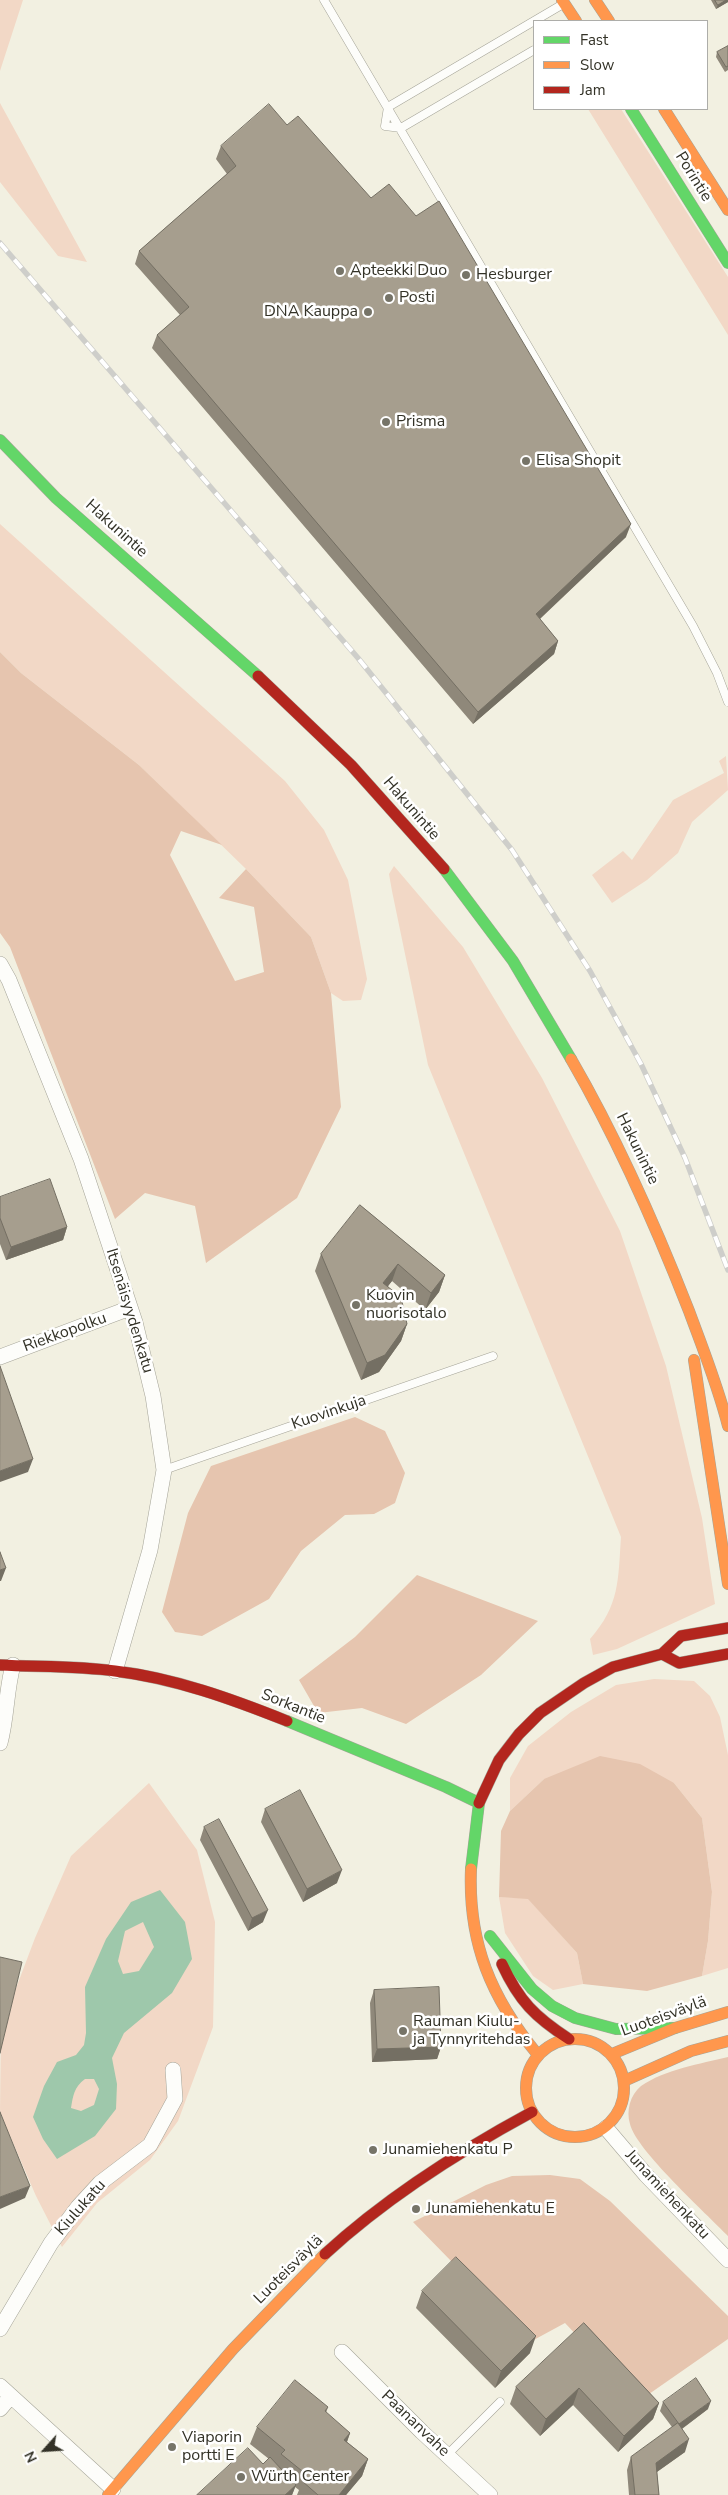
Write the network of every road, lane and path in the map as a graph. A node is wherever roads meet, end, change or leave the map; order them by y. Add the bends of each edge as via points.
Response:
1 (324, 0) edge
2 (565, 1) edge
3 (598, 8) edge
4 (533, 20) edge
5 (533, 20) edge
6 (575, 20) edge
7 (608, 20) edge
8 (533, 51) edge
9 (388, 107) junction
10 (632, 110) edge
11 (665, 110) edge
12 (401, 128) junction
13 (728, 210) edge
14 (728, 263) edge
15 (0, 440) edge
16 (728, 702) edge
17 (0, 964) edge
18 (681, 1290) junction
19 (130, 1308) junction
20 (493, 1356) dead end
21 (0, 1357) edge
22 (728, 1426) edge
23 (164, 1470) junction
24 (728, 1584) edge
25 (728, 1628) edge
26 (662, 1654) junction
27 (728, 1654) edge
28 (6, 1665) edge
29 (115, 1672) junction
30 (0, 1743) edge
31 (479, 1803) junction
32 (471, 1889) junction
33 (490, 1936) junction
34 (728, 2012) edge
35 (675, 2028) junction
36 (569, 2039) junction
37 (728, 2041) edge
38 (612, 2054) junction
39 (538, 2055) junction
40 (173, 2070) dead end
41 (624, 2081) junction
42 (532, 2112) junction
43 (606, 2128) junction
44 (728, 2260) edge
45 (0, 2329) edge
46 (342, 2352) dead end
47 (5, 2391) edge
48 (500, 2402) dead end
49 (0, 2409) edge
50 (447, 2455) junction
51 (114, 2493) edge
52 (490, 2495) edge

1 - 9 lane
2 - 4 lane
2 - 6 main road
3 - 7 main road
5 - 9 lane
8 - 12 lane
9 - 12 lane
9 - 12 lane via 384,126
10 - 14 main road, Porintie
11 - 13 main road, Porintie
12 - 16 lane via 693,626 717,672
15 - 18 main road, Hakunintie via 17,461 78,518 327,742 393,811 468,900 532,991 597,1105 629,1167
17 - 19 street, Itsenäisyydenkatu via 81,1159
18 - 22 main road, Hakunintie
18 - 24 main road, Hakunintie
19 - 21 street, Riekkopolku
19 - 23 street, Itsenäisyydenkatu via 154,1396
20 - 23 lane, Kuovinkuja
23 - 29 street, Itsenäisyydenkatu via 150,1550
25 - 26 main road via 681,1636
26 - 27 main road via 678,1663
26 - 31 main road via 613,1667 540,1712 499,1760
28 - 29 main road, Sorkantie
28 - 30 street via 5,1720
29 - 31 main road, Sorkantie via 230,1698
31 - 32 main road via 471,1855
32 - 33 main road
32 - 39 main road via 475,1945 496,1996 520,2035
33 - 35 main road via 532,1989 552,2006 575,2018 616,2029
33 - 36 main road via 516,1996 537,2019
34 - 35 main road, Luoteisväylä
35 - 38 main road, Luoteisväylä
36 - 38 main road via 594,2044
36 - 39 main road via 559,2041
37 - 41 main road via 691,2051
38 - 41 main road
39 - 42 main road via 526,2083
40 - 45 street, Kiulukatu via 175,2099 150,2145 100,2183 78,2207 51,2243
41 - 43 main road via 620,2113
42 - 43 main road via 545,2127 578,2138
42 - 51 main road, Luoteisväylä via 404,2192 313,2266 257,2325
43 - 44 street, Junamiehenkatu via 646,2175
46 - 50 street, Paananvahe
47 - 49 street
47 - 51 street
48 - 50 lane
50 - 52 street, Paananvahe

